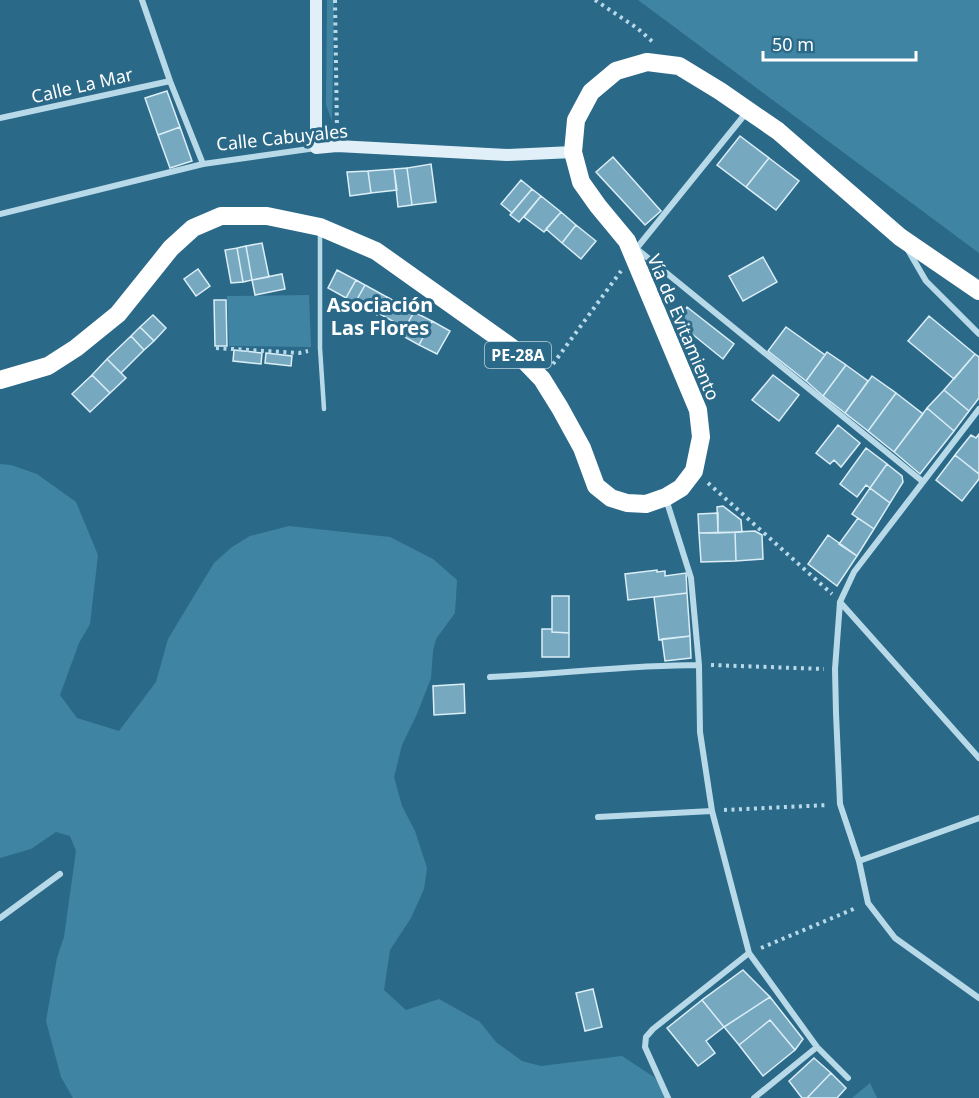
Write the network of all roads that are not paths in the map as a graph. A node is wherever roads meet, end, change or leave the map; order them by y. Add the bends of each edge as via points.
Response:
1 (142, 0) edge
2 (316, 0) edge
3 (170, 81) junction
4 (748, 110) junction
5 (0, 118) edge
6 (316, 148) junction
7 (573, 152) junction
8 (203, 164) junction
9 (0, 214) edge
10 (320, 227) junction
11 (900, 237) junction
12 (632, 249) junction
13 (979, 291) edge
14 (979, 334) edge
15 (0, 380) edge
16 (324, 409) dead end
17 (979, 409) edge
18 (922, 481) junction
19 (666, 497) junction
20 (840, 602) junction
21 (699, 665) junction
22 (490, 677) dead end
23 (979, 758) edge
24 (712, 811) junction
25 (598, 817) dead end
26 (979, 818) edge
27 (859, 861) junction
28 (60, 874) dead end
29 (0, 918) edge
30 (749, 953) junction
31 (979, 998) edge
32 (817, 1047) junction
33 (848, 1077) dead end
34 (668, 1098) edge
35 (754, 1098) edge

1 - 3 street
2 - 6 street
3 - 5 street, Calle La Mar
3 - 8 street
4 - 7 highway, Vía de Evitamiento via 679,66 647,62 616,71 591,92 576,120
4 - 11 highway, Vía de Evitamiento via 778,130
4 - 12 street
6 - 7 street, Calle Cabuyales via 507,155
6 - 8 street, Calle Cabuyales
7 - 12 highway, Vía de Evitamiento via 581,182
8 - 9 street, Calle Cabuyales
10 - 15 highway, PE-28A via 267,216 221,216 193,228 171,248 118,314 76,348 48,366
10 - 16 lane
10 - 19 highway, PE-28A via 376,251 511,347 542,379 582,448 596,486 611,498 646,504
11 - 13 highway, Vía de Evitamiento
11 - 14 street via 926,281
12 - 18 street
12 - 19 highway, Vía de Evitamiento / PE-28A via 698,410 701,437 694,471 681,488
17 - 18 street
18 - 20 street via 854,572
19 - 21 street via 691,578
20 - 23 street
20 - 27 street via 835,669 840,804
21 - 22 street
21 - 24 street via 700,732
24 - 25 street
24 - 30 street
26 - 27 street
27 - 31 street via 868,903 895,938
28 - 29 street
30 - 32 street
30 - 34 street via 646,1037 645,1047
32 - 33 street
32 - 35 street

